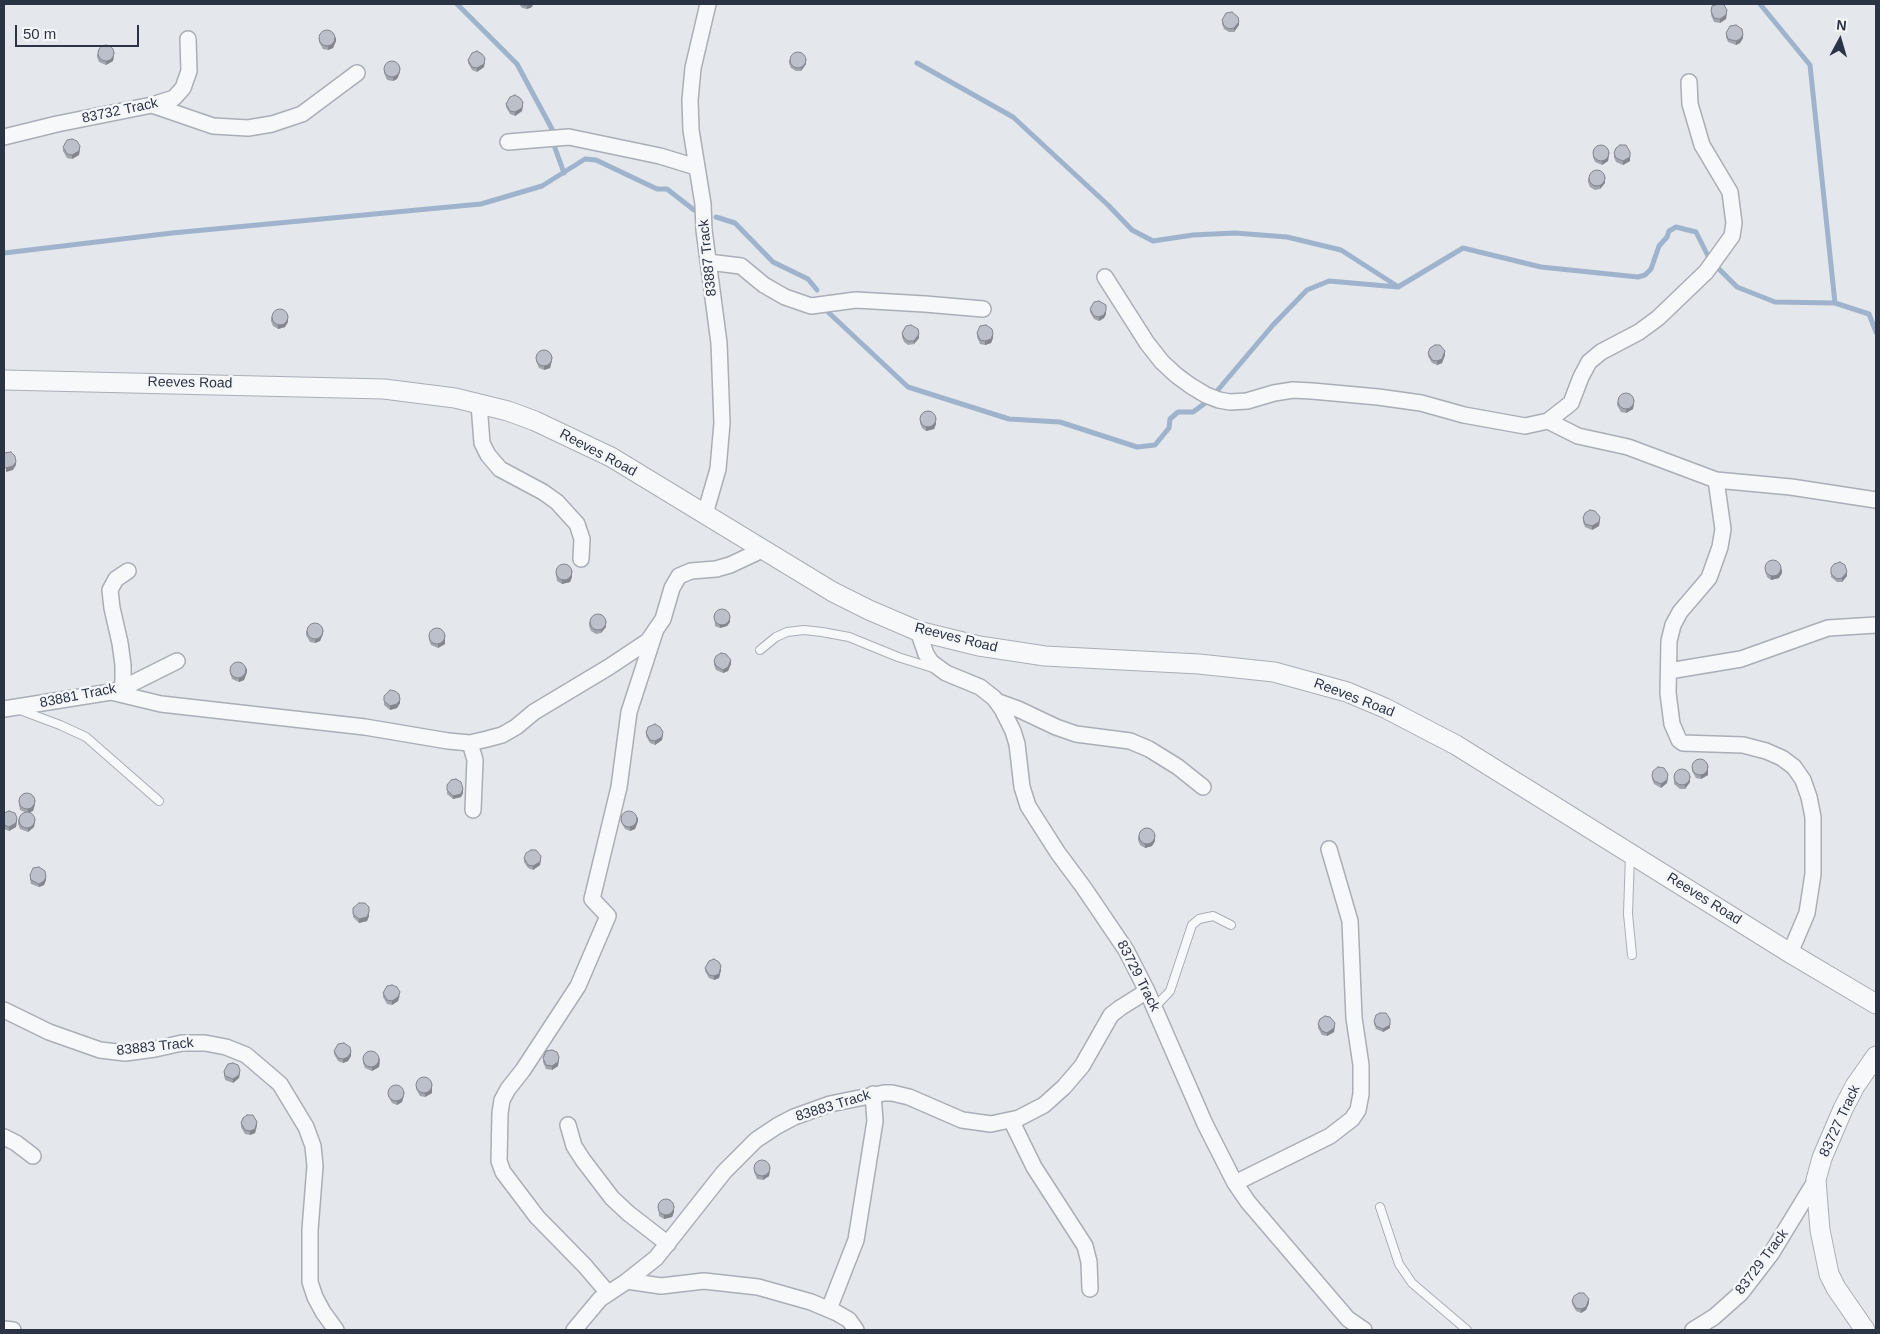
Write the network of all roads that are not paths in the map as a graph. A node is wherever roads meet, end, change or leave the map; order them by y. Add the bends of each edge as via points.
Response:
1 (708, 4) edge
2 (188, 39) dead end
3 (357, 73) dead end
4 (1689, 82) dead end
5 (152, 105) junction
6 (4, 137) edge
7 (508, 142) dead end
8 (696, 167) junction
9 (708, 262) junction
10 (1105, 277) dead end
11 (984, 309) dead end
12 (4, 380) edge
13 (479, 404) junction
14 (1548, 421) junction
15 (1716, 480) junction
16 (1876, 500) edge
17 (705, 514) junction
18 (762, 550) junction
19 (580, 559) dead end
20 (128, 570) dead end
21 (1876, 625) edge
22 (656, 629) junction
23 (918, 631) junction
24 (760, 650) dead end
25 (177, 661) dead end
26 (1668, 671) junction
27 (946, 673) junction
28 (117, 690) junction
29 (996, 701) junction
30 (10, 709) edge
31 (470, 743) junction
32 (1203, 787) dead end
33 (159, 801) dead end
34 (473, 810) dead end
35 (1329, 849) dead end
36 (1630, 853) junction
37 (1231, 925) dead end
38 (1790, 953) junction
39 (1632, 956) dead end
40 (1147, 991) junction
41 (1876, 1004) edge
42 (1154, 1008) junction
43 (4, 1010) edge
44 (1876, 1056) edge
45 (873, 1094) junction
46 (1011, 1120) junction
47 (568, 1125) dead end
48 (4, 1137) edge
49 (33, 1156) dead end
50 (1816, 1180) junction
51 (1235, 1183) junction
52 (1380, 1207) dead end
53 (668, 1244) junction
54 (627, 1281) junction
55 (1090, 1289) dead end
56 (608, 1293) junction
57 (829, 1309) junction
58 (4, 1329) edge
59 (576, 1329) edge
60 (12, 1330) edge
61 (336, 1330) edge
62 (856, 1330) edge
63 (1364, 1330) edge
64 (1467, 1330) edge
65 (1693, 1330) edge
66 (1865, 1330) edge

1 - 8 street, 83887 Track via 691,86 691,130
2 - 5 street, 83732 Track via 190,62 183,88 174,98
3 - 5 street via 302,114 248,128 213,126
4 - 14 street via 1690,104 1702,145 1730,192 1734,215 1732,236 1706,272 1658,318 1589,362 1571,403
5 - 6 street, 83732 Track
7 - 8 street via 569,137
8 - 9 street, 83887 Track
9 - 11 street via 742,266 784,297 811,306 856,300
9 - 17 street, 83887 Track via 719,343 722,423 718,469
10 - 14 street via 1162,362 1206,396 1230,402 1284,392 1312,391 1421,403 1525,426
12 - 13 street, Reeves Road via 384,389
13 - 17 street, Reeves Road via 535,421 576,439
13 - 19 street via 482,443 488,455 500,469 557,502 577,524 582,539
14 - 15 street via 1578,436 1628,447
15 - 16 street
15 - 26 street via 1723,529 1720,547 1709,578 1673,625
17 - 18 street, Reeves Road
18 - 22 street via 730,565 679,576
18 - 23 street, Reeves Road via 833,592
20 - 28 street via 116,579 110,590 122,658
21 - 26 street via 1828,628 1741,659
22 - 31 street via 648,641 534,712 516,727 502,735
22 - 56 street via 629,712 620,787 592,898 608,916 578,986 508,1089 500,1113 499,1155 503,1172 537,1217
23 - 27 street, 83729 Track via 931,662
23 - 36 street, Reeves Road via 978,646 1045,656 1199,664 1274,672 1347,692 1393,711 1456,744
24 - 27 lane via 788,632 822,632 849,637
25 - 28 street, 83881 Track
26 - 38 street via 1672,724 1679,740 1743,745 1766,751 1794,767 1803,780 1813,817 1813,874 1807,913
27 - 29 street, 83729 Track via 980,687
28 - 30 street, 83881 Track
28 - 31 street via 160,704 365,727
29 - 32 street via 1076,734 1130,741 1150,749
29 - 40 street, 83729 Track via 1015,737 1028,806 1117,935
30 - 33 lane via 60,724 86,737
31 - 34 street via 475,760
35 - 51 street via 1350,921 1354,1018 1361,1065 1358,1110 1352,1120 1330,1136
36 - 38 street, Reeves Road
36 - 39 lane via 1628,914
37 - 42 lane via 1213,916 1199,919 1192,925 1170,991
38 - 41 street, Reeves Road
40 - 42 street, 83729 Track
40 - 46 street, 83883 Track via 1111,1016 1082,1066 1064,1087 1044,1104
42 - 51 street, 83729 Track
43 - 61 street, 83883 Track via 50,1032 100,1050 125,1053 205,1042 226,1047 246,1055 280,1084 306,1127 313,1146 310,1282 322,1312
44 - 50 street, 83727 Track via 1843,1109
45 - 46 street, 83883 Track via 892,1093 909,1097 962,1120 984,1124
45 - 53 street, 83883 Track via 794,1117 756,1140 724,1172
45 - 57 street via 875,1121 856,1240
46 - 55 street via 1034,1167 1085,1246
47 - 53 street via 574,1146 612,1198
48 - 49 street
50 - 65 street, 83729 Track via 1772,1254 1741,1293 1714,1317
50 - 66 street, 83727 Track via 1820,1230 1830,1274
51 - 63 street, 83729 Track via 1348,1319
52 - 64 lane via 1399,1264 1412,1283
53 - 54 street, 83883 Track
54 - 56 street, 83883 Track
54 - 57 street via 661,1286 725,1282 758,1287
56 - 59 street, 83883 Track via 592,1307
57 - 62 street via 849,1320
58 - 60 street

